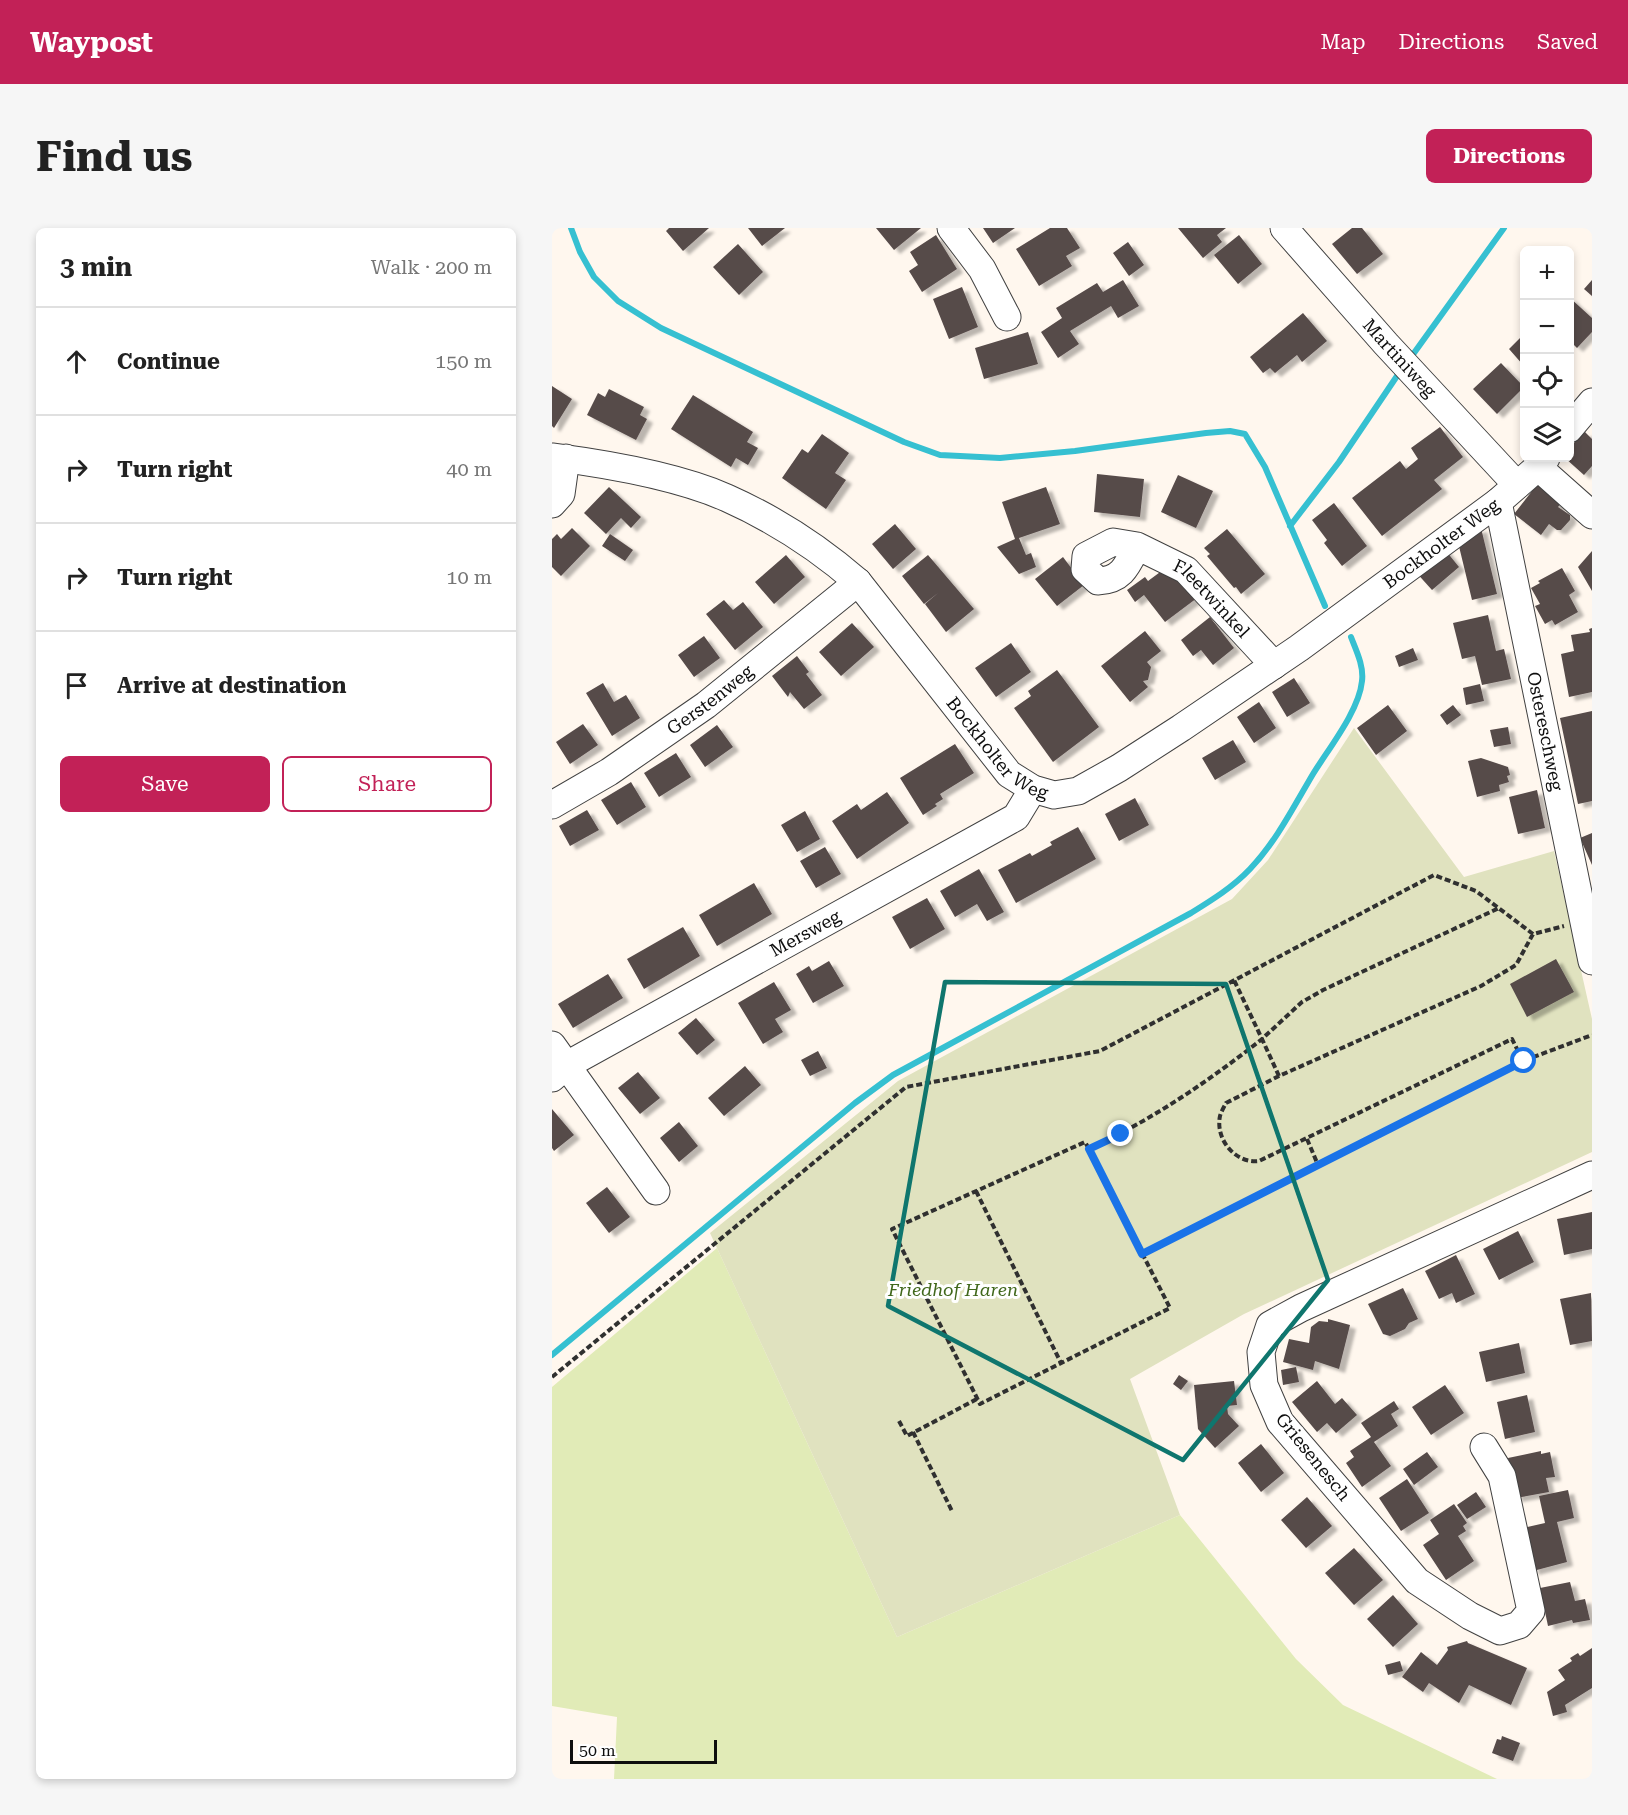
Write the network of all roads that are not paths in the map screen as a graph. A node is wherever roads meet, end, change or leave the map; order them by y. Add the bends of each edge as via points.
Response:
1 (951, 228) edge
2 (1284, 228) edge
3 (1007, 317) dead end
4 (1592, 402) edge
5 (1574, 423) edge
6 (559, 458) edge
7 (1542, 462) edge
8 (1508, 494) junction
9 (552, 504) edge
10 (1592, 515) edge
11 (1137, 546) dead end
12 (858, 582) junction
13 (1274, 665) junction
14 (1033, 789) junction
15 (552, 805) edge
16 (1592, 961) edge
17 (557, 1063) edge
18 (1592, 1175) edge
19 (656, 1191) dead end
20 (1484, 1447) dead end

1 - 3 street via 982,270
2 - 8 street, Martiniweg via 1415,375
4 - 5 street
6 - 9 street via 561,494
6 - 12 street, Bockholter Weg via 681,483 725,498 773,521 830,558
7 - 8 street, Bockholter Weg
7 - 10 street
8 - 13 street, Bockholter Weg
8 - 16 street, Ostereschweg
11 - 13 street, Fleetwinkel via 1186,570
12 - 14 street, Bockholter Weg via 1009,774
12 - 15 street, Gerstenweg via 706,705 609,772
13 - 14 street, Bockholter Weg via 1078,791 1054,795
14 - 17 street, Mersweg via 1017,817
17 - 19 street, Mersweg
18 - 20 street, Griesenesch via 1270,1325 1261,1352 1264,1385 1280,1422 1417,1581 1500,1631 1519,1624 1531,1611 1502,1476

